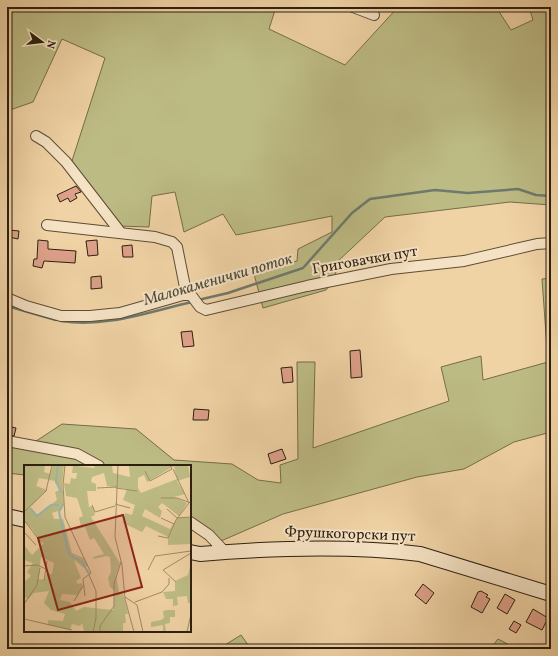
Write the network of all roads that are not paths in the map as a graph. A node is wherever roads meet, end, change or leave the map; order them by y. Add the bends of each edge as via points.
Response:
1 (353, 7) edge
2 (374, 15) dead end
3 (36, 136) dead end
4 (47, 225) dead end
5 (121, 233) junction
6 (551, 243) edge
7 (190, 295) junction
8 (7, 298) edge
9 (7, 440) edge
10 (96, 465) edge
11 (7, 516) edge
12 (24, 520) edge
13 (191, 523) edge
14 (191, 552) edge
15 (225, 552) junction
16 (551, 594) edge

1 - 2 street
3 - 5 street via 46,142 66,162
4 - 5 street, Григовачки пут
5 - 7 street, Григовачки пут via 156,236 172,242 177,247 185,287
6 - 7 street, Григовачки пут via 464,261 391,269 210,310 200,307
7 - 8 street via 120,313 90,316 61,316
9 - 10 street via 78,454
11 - 12 street
13 - 15 street via 209,535
14 - 15 street, Фрушкогорски пут
15 - 16 street, Фрушкогорски пут via 324,549 420,554

